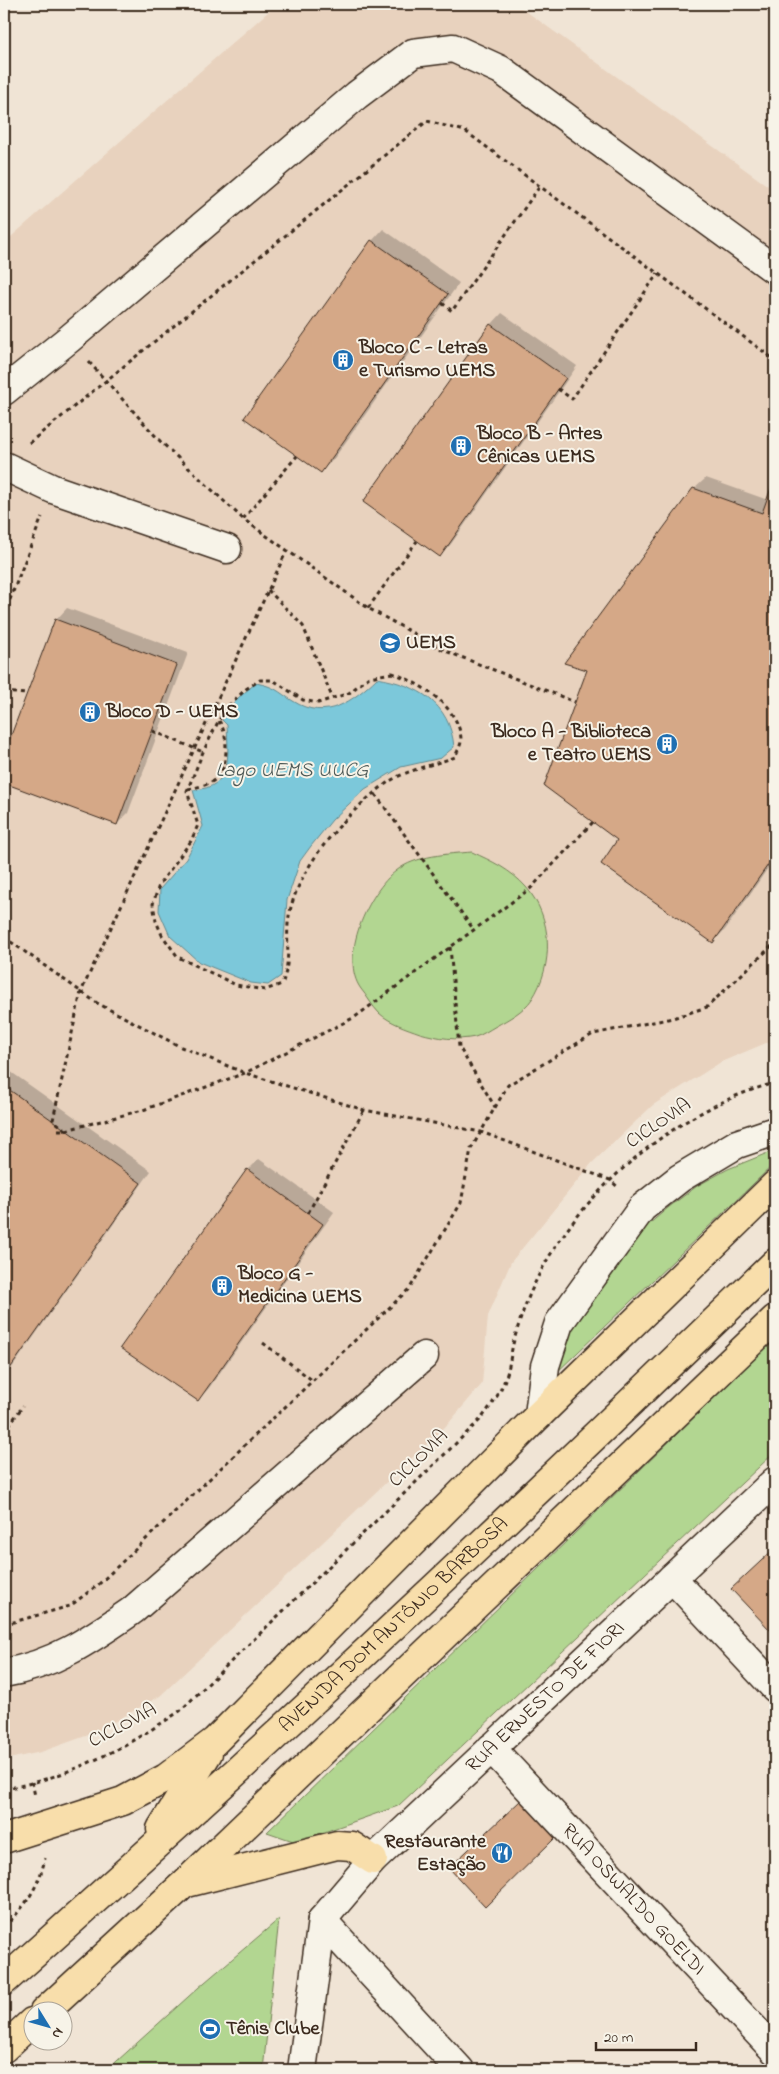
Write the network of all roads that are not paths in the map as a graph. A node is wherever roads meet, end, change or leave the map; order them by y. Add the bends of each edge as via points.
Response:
1 (775, 270) edge
2 (4, 391) edge
3 (4, 466) edge
4 (227, 549) dead end
5 (775, 1131) edge
6 (775, 1185) edge
7 (775, 1263) edge
8 (775, 1319) edge
9 (424, 1356) dead end
10 (539, 1415) junction
11 (775, 1481) edge
12 (672, 1578) junction
13 (4, 1673) edge
14 (775, 1688) edge
15 (215, 1741) junction
16 (491, 1748) junction
17 (4, 1838) edge
18 (147, 1854) junction
19 (373, 1860) junction
20 (185, 1883) junction
21 (322, 1920) junction
22 (4, 1981) edge
23 (55, 2002) edge
24 (22, 2031) edge
25 (4, 2048) edge
26 (775, 2051) edge
27 (302, 2070) edge
28 (460, 2070) edge

1 - 2 street via 501,70 453,48 413,53 365,89
3 - 4 street via 54,489
5 - 10 street via 737,1144 680,1178 642,1208 559,1323 545,1366
6 - 10 main road, AVENIDA DOM ANTÔNIO BARBOSA
7 - 18 main road, AVENIDA DOM ANTÔNIO BARBOSA via 568,1464
8 - 20 main road, AVENIDA DOM ANTÔNIO BARBOSA
9 - 13 street via 133,1610 84,1644 29,1669
10 - 15 main road, AVENIDA DOM ANTÔNIO BARBOSA
11 - 12 street, RUA ERNESTO DE FIORI
12 - 14 street
12 - 16 street, RUA ERNESTO DE FIORI
15 - 17 main road via 166,1778 123,1801
15 - 18 main road
16 - 19 street, RUA ERNESTO DE FIORI
16 - 26 street, RUA OSWALDO GOELDI
18 - 22 main road, AVENIDA DOM ANTÔNIO BARBOSA
19 - 20 main road via 352,1846 337,1845
19 - 21 street, RUA ERNESTO DE FIORI
20 - 23 main road, AVENIDA DOM ANTÔNIO BARBOSA
21 - 27 street
21 - 28 street
24 - 25 main road

